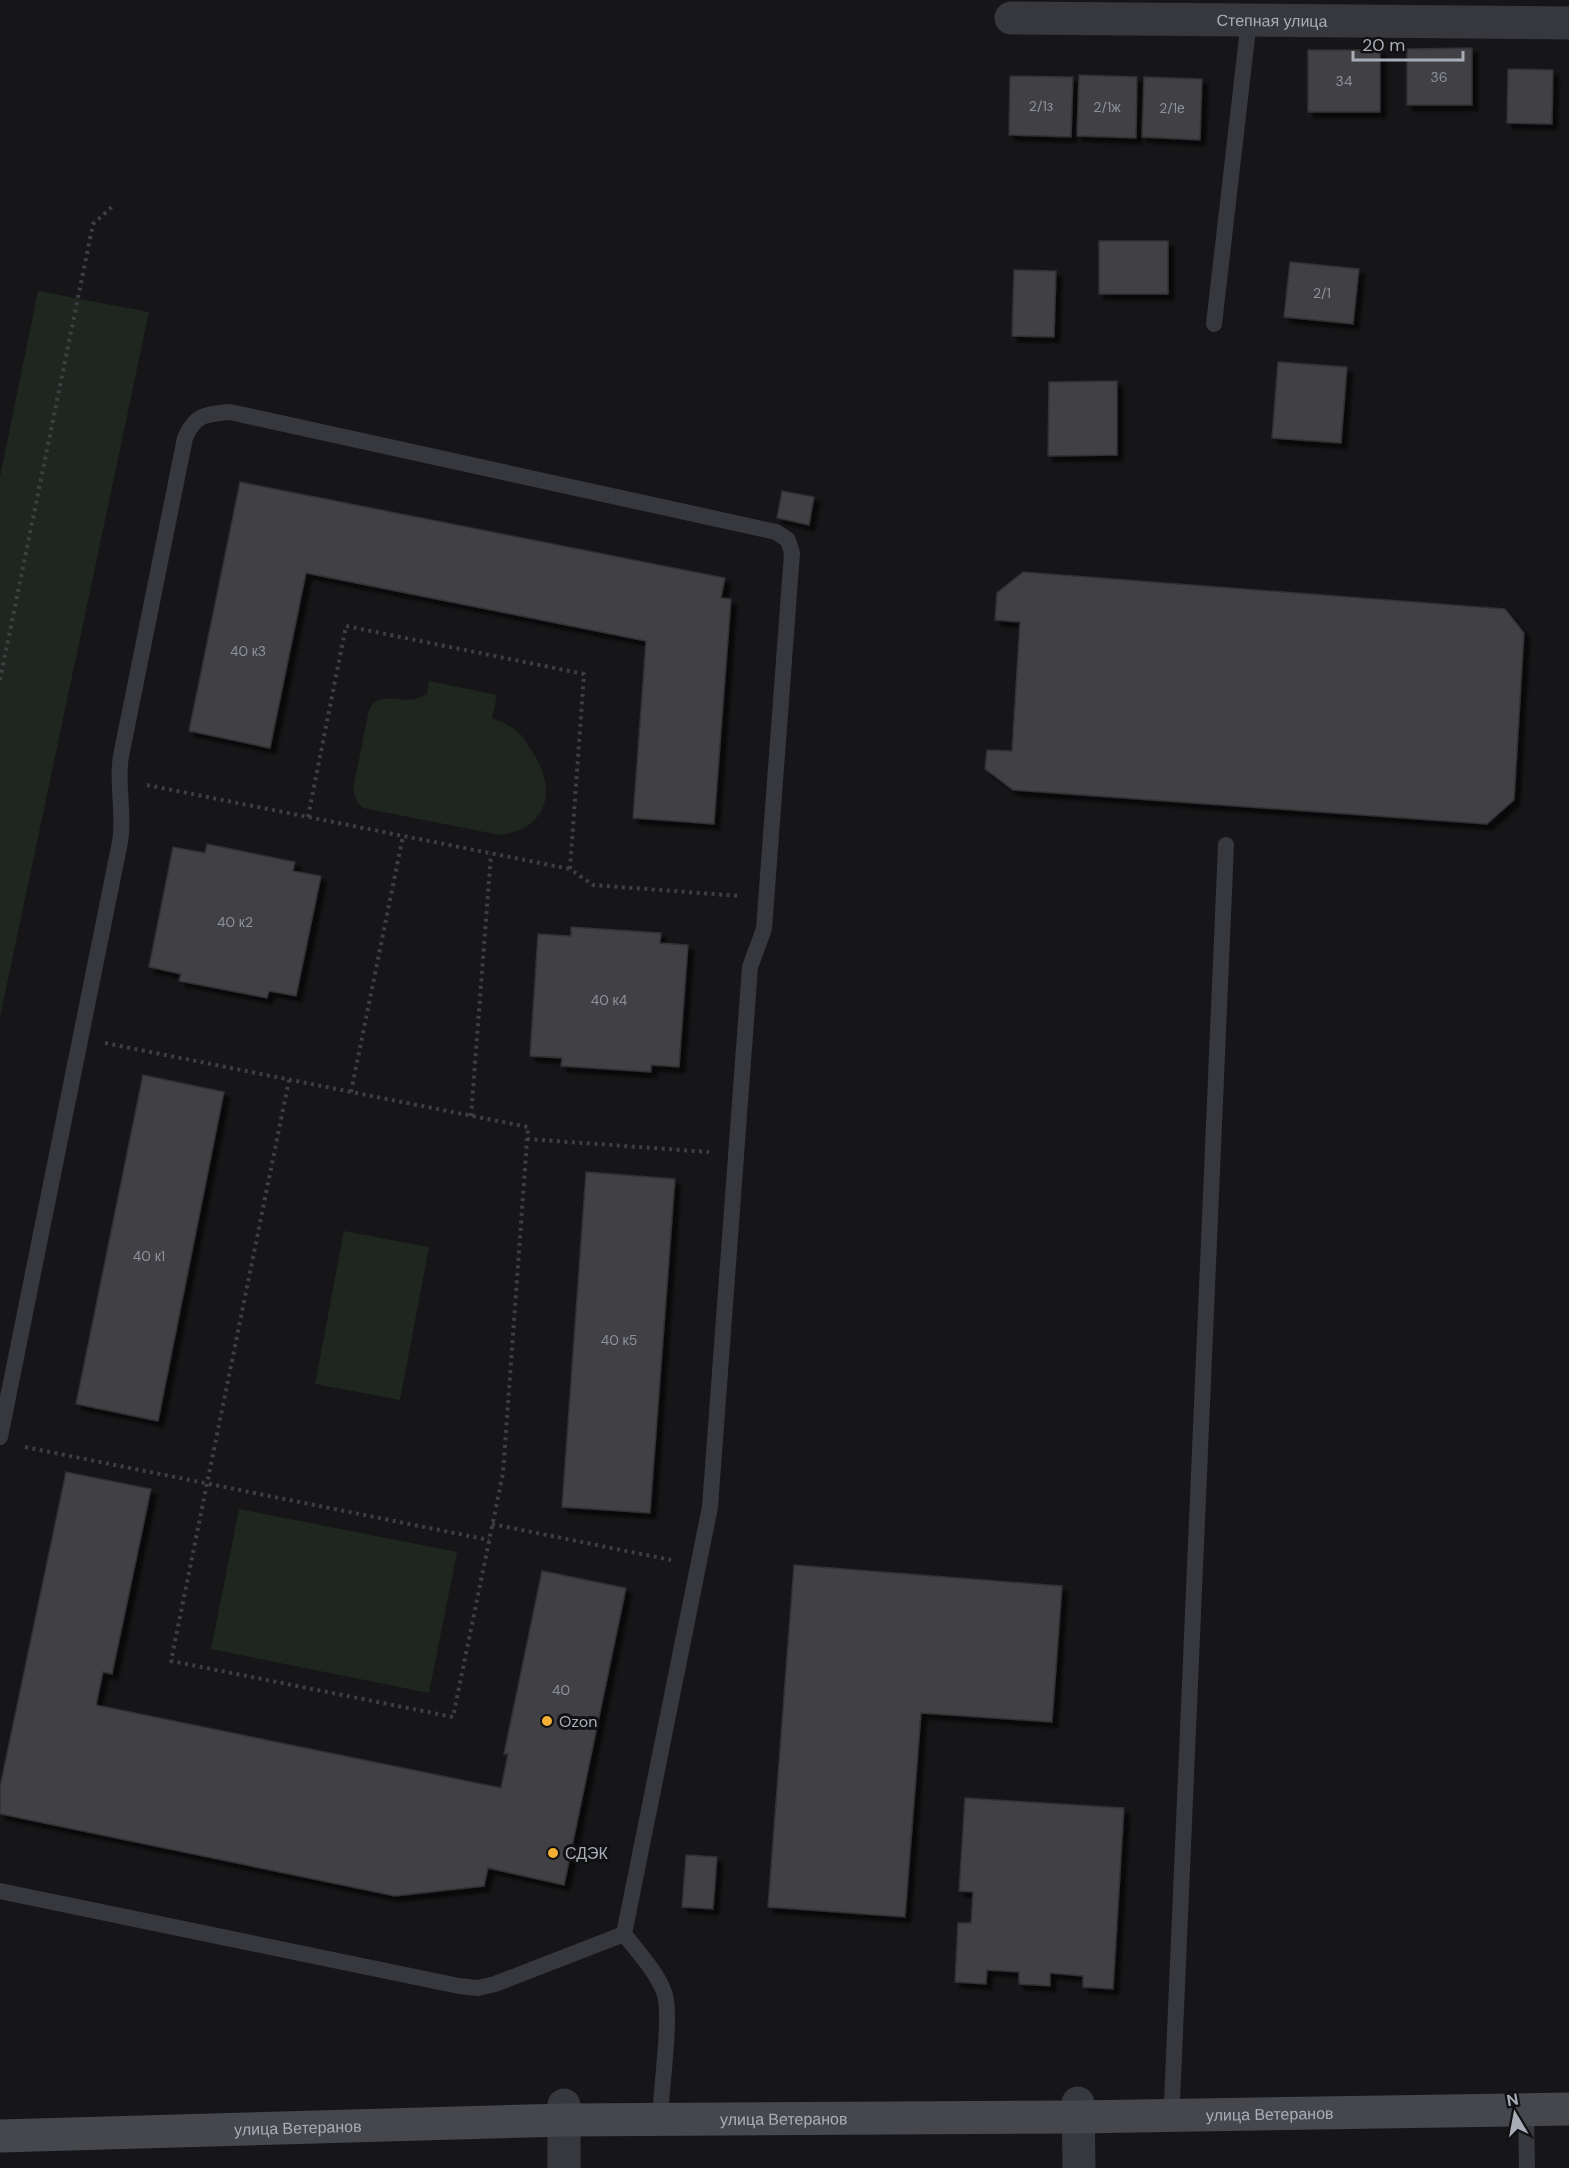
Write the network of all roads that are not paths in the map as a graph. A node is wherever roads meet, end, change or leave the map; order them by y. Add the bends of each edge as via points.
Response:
1 (1011, 18) dead end
2 (1249, 20) junction
3 (1569, 23) edge
4 (1214, 324) dead end
5 (1226, 845) dead end
6 (0, 1437) edge
7 (0, 1891) edge
8 (624, 1934) junction
9 (1569, 2098) edge
10 (1172, 2102) junction
11 (661, 2105) junction
12 (1526, 2109) junction
13 (1569, 2109) edge
14 (1077, 2110) junction
15 (564, 2113) junction
16 (0, 2114) edge
17 (0, 2136) edge
18 (564, 2168) edge
19 (1079, 2168) edge
20 (1527, 2168) edge

1 - 2 street, Степная улица
2 - 3 street, Степная улица
2 - 4 lane
5 - 10 lane
6 - 8 lane via 122,829 121,756 190,425 206,414 230,412 776,532 788,540 792,553 767,898 764,929 750,967 710,1507
7 - 8 lane via 478,1988
8 - 11 lane via 666,1995
9 - 10 street, улица Ветеранов
10 - 14 street, улица Ветеранов
11 - 14 street, улица Ветеранов
11 - 15 street, улица Ветеранов
12 - 13 street, улица Ветеранов
12 - 14 street, улица Ветеранов
12 - 20 lane
14 - 15 street, улица Ветеранов
14 - 19 street
15 - 16 street, улица Ветеранов
15 - 17 street, улица Ветеранов
15 - 18 street

